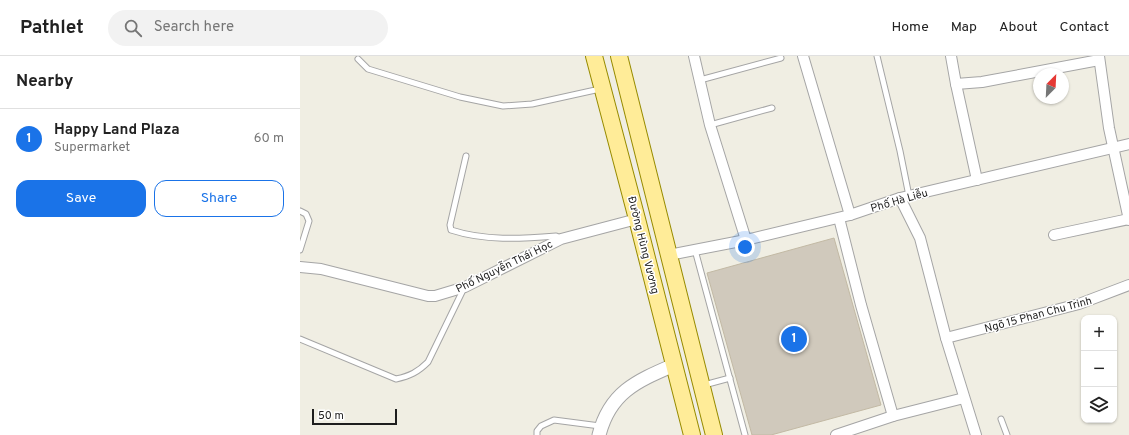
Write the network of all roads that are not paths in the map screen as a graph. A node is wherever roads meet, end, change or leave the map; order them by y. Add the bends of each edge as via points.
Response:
1 (594, 56) edge
2 (619, 56) edge
3 (694, 56) edge
4 (803, 56) edge
5 (877, 56) edge
6 (951, 56) edge
7 (782, 58) dead end
8 (1099, 58) edge
9 (358, 59) dead end
10 (700, 80) junction
11 (956, 84) junction
12 (603, 88) junction
13 (772, 108) dead end
14 (710, 125) junction
15 (641, 141) junction
16 (1129, 144) edge
17 (618, 146) junction
18 (1113, 148) junction
19 (466, 156) dead end
20 (977, 180) junction
21 (904, 197) junction
22 (300, 211) edge
23 (850, 215) junction
24 (839, 218) junction
25 (637, 219) junction
26 (1129, 219) edge
27 (1054, 236) dead end
28 (561, 238) junction
29 (746, 240) junction
30 (300, 250) edge
31 (695, 250) junction
32 (669, 256) junction
33 (300, 267) edge
34 (1129, 285) edge
35 (465, 287) junction
36 (946, 338) junction
37 (300, 339) edge
38 (674, 365) junction
39 (730, 378) junction
40 (702, 385) junction
41 (964, 398) junction
42 (893, 416) junction
43 (1001, 419) dead end
44 (600, 431) edge
45 (537, 435) edge
46 (692, 435) edge
47 (714, 435) edge
48 (745, 435) edge
49 (836, 435) edge
50 (976, 435) edge
51 (1007, 435) edge

1 - 12 main road, Đường Hùng Vương
2 - 15 main road, Đường Hùng Vương
3 - 10 street
4 - 23 street
5 - 21 lane via 900,151
6 - 11 street
7 - 10 lane
8 - 11 street via 982,82
8 - 18 street
9 - 12 lane via 368,69 460,97 503,106 532,104
10 - 14 street
11 - 20 street
12 - 17 main road, Đường Hùng Vương
13 - 14 lane
14 - 29 street
15 - 17 main road
15 - 32 main road, Đường Hùng Vương
16 - 18 street, Phố Hà Liễu
17 - 25 main road, Đường Hùng Vương
18 - 20 street, Phố Hà Liễu
18 - 26 street
19 - 28 lane via 451,230 468,235 514,239 556,236
20 - 21 street, Phố Hà Liễu
21 - 23 street, Phố Hà Liễu
21 - 36 street via 920,238
22 - 30 lane via 306,214 308,222
23 - 24 street, Phố Hà Liễu
24 - 29 street, Phố Hà Liễu
24 - 42 street
25 - 28 street, Phố Nguyễn Thái Học
25 - 38 main road, Đường Hùng Vương
26 - 27 street
28 - 35 street, Phố Nguyễn Thái Học
29 - 31 street, Phố Hà Liễu
31 - 32 street, Phố Hà Liễu
31 - 39 lane
32 - 40 main road, Đường Hùng Vương
33 - 35 street, Phố Nguyễn Thái Học via 321,269 428,296
34 - 36 street, Ngõ 15 Phan Chu Trinh via 1079,304
35 - 37 lane via 428,362 407,377 396,379
36 - 41 street
38 - 44 street via 621,394 608,410
38 - 46 main road, Đường Hùng Vương
39 - 40 lane
39 - 48 lane
40 - 47 main road, Đường Hùng Vương
41 - 42 street
41 - 50 street
42 - 49 street
43 - 51 lane
44 - 45 lane via 554,420 541,426

